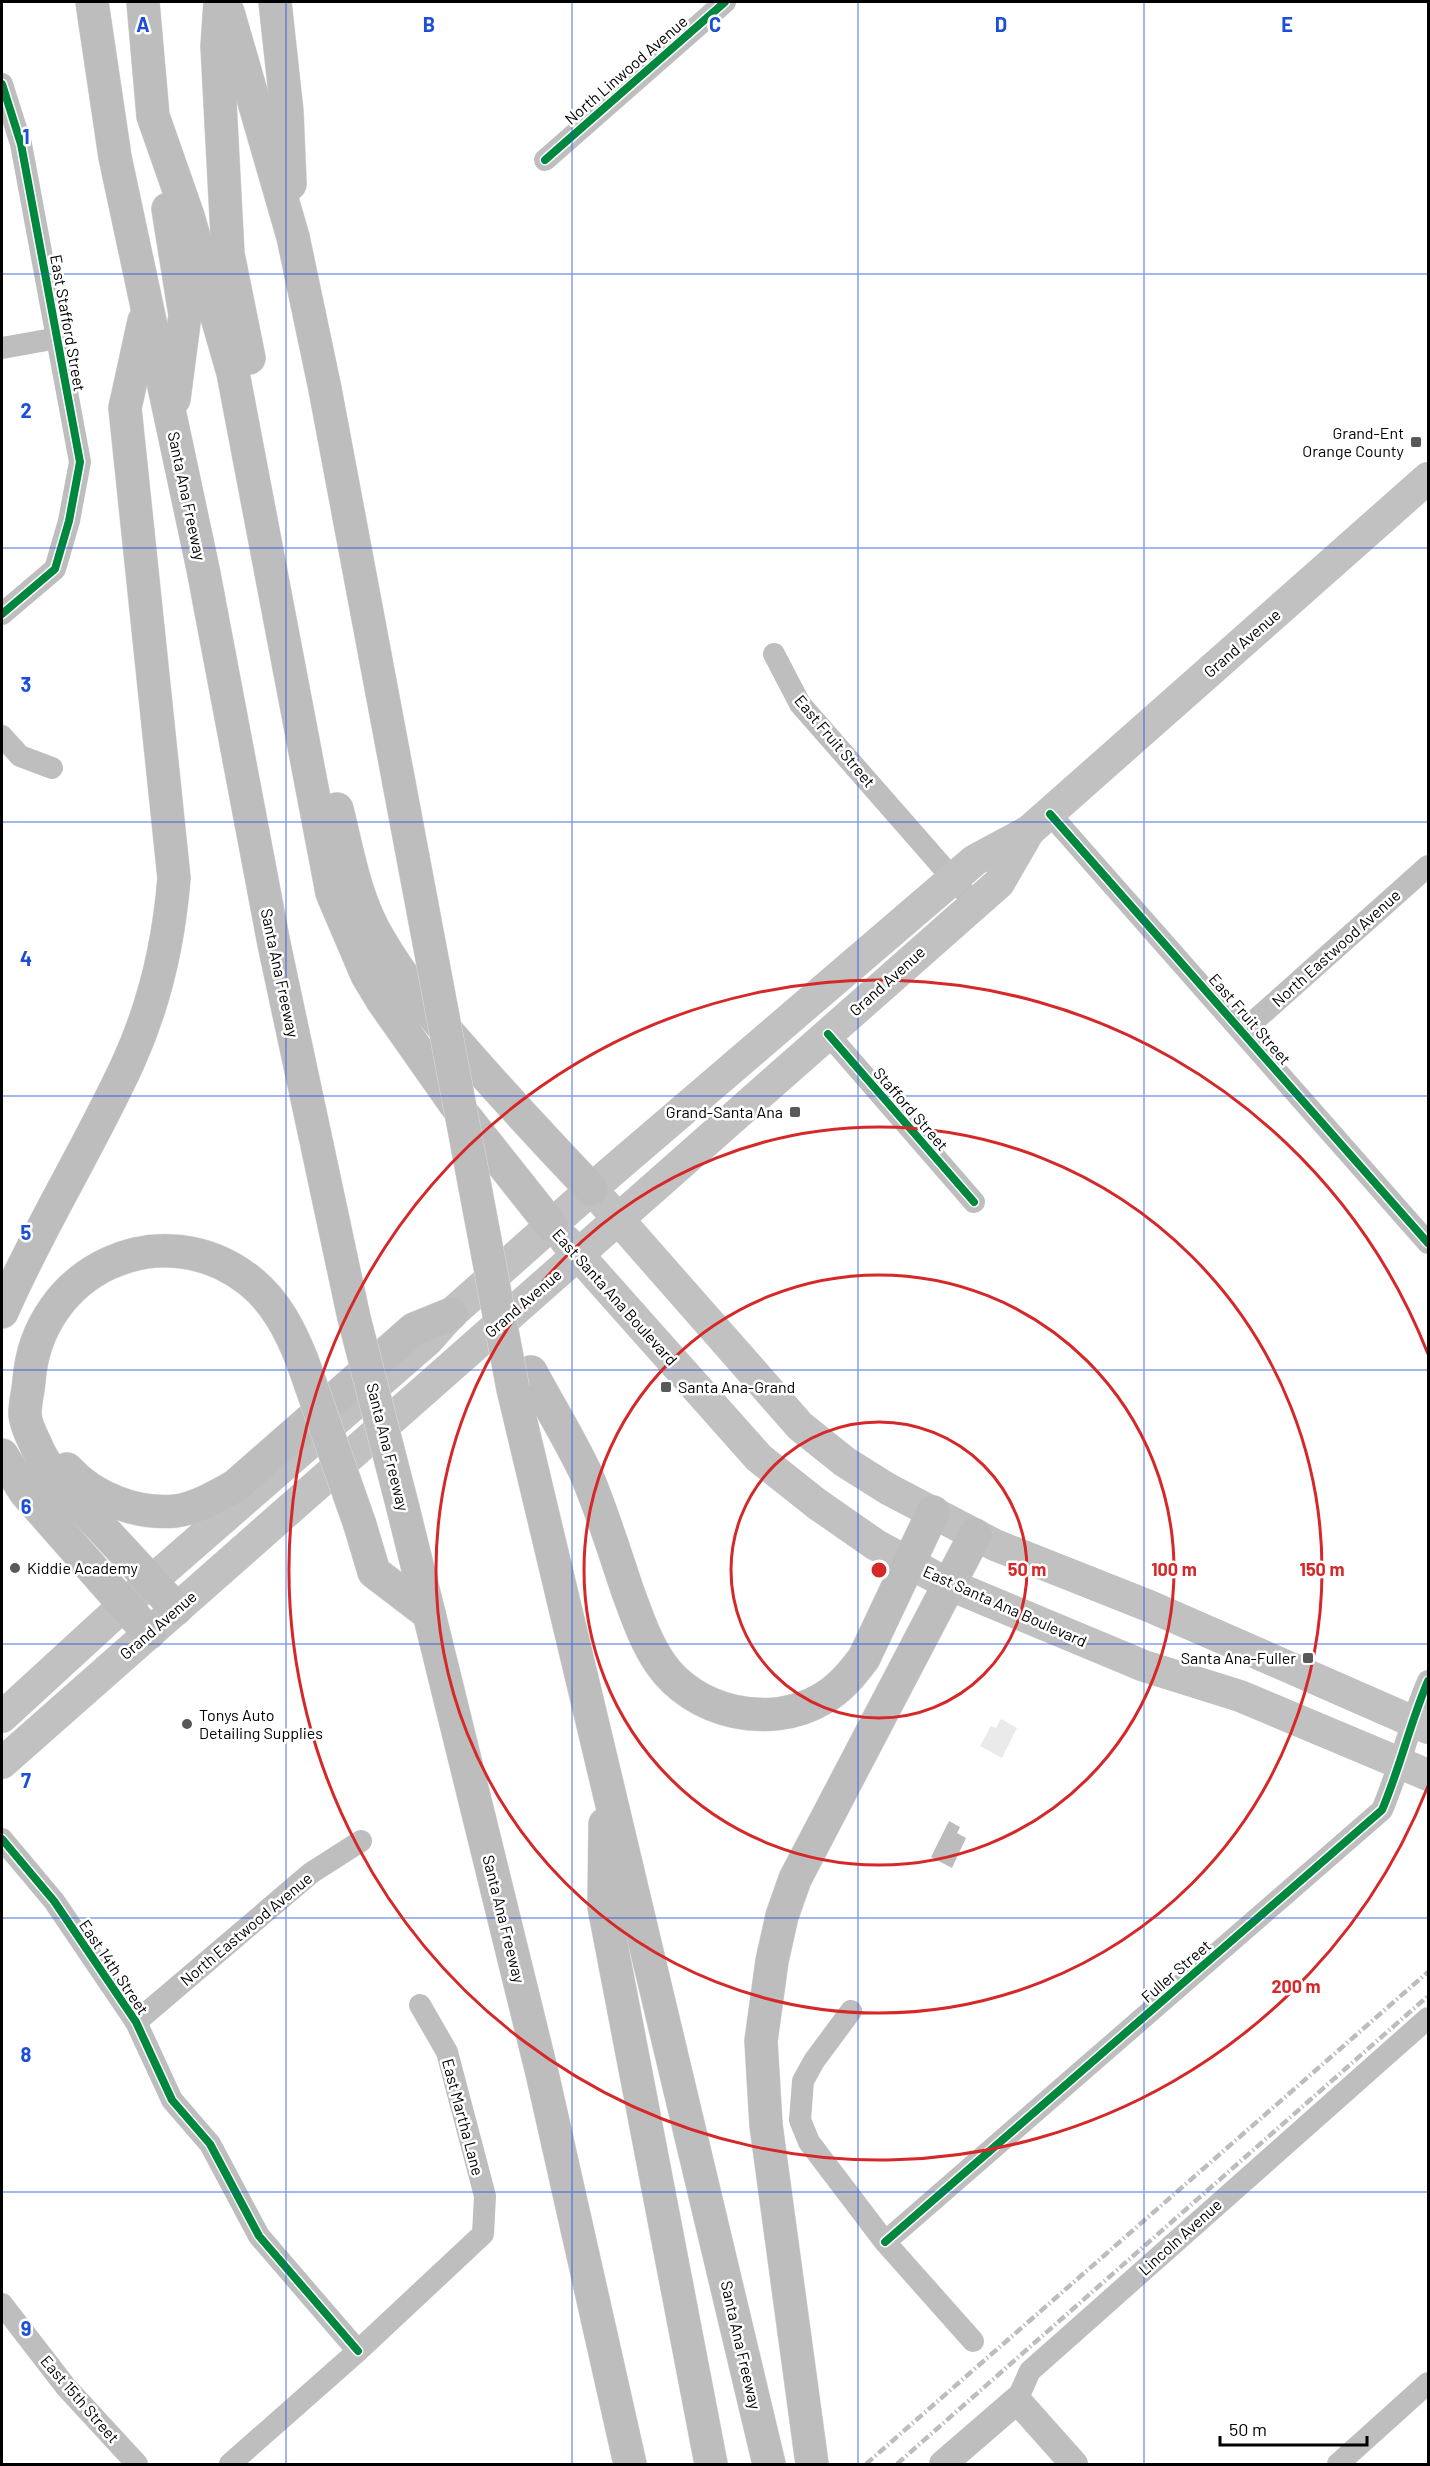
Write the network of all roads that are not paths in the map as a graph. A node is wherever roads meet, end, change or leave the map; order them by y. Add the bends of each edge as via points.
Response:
1 (92, 2) edge
2 (143, 2) edge
3 (220, 2) edge
4 (225, 2) edge
5 (275, 2) edge
6 (725, 2) edge
7 (2, 84) edge
8 (153, 116) junction
9 (545, 160) dead end
10 (293, 237) junction
11 (147, 310) junction
12 (58, 338) junction
13 (2, 348) edge
14 (171, 424) junction
15 (1428, 478) edge
16 (2, 614) edge
17 (774, 654) dead end
18 (2, 736) edge
19 (52, 768) dead end
20 (1040, 823) junction
21 (1428, 866) edge
22 (953, 879) junction
23 (975, 904) junction
24 (1243, 1031) junction
25 (828, 1034) junction
26 (591, 1189) junction
27 (974, 1202) dead end
28 (618, 1219) junction
29 (551, 1225) junction
30 (1428, 1243) edge
31 (577, 1255) junction
32 (2, 1312) edge
33 (451, 1314) junction
34 (522, 1381) junction
35 (28, 1389) junction
36 (2, 1455) edge
37 (933, 1512) junction
38 (975, 1535) junction
39 (909, 1563) junction
40 (151, 1581) junction
41 (950, 1584) junction
42 (125, 1604) junction
43 (176, 1609) junction
44 (429, 1614) junction
45 (149, 1633) junction
46 (72, 1652) junction
47 (1428, 1681) edge
48 (2, 1691) edge
49 (2, 1717) edge
50 (1421, 1725) edge
51 (2, 1763) edge
52 (1400, 1763) junction
53 (605, 1771) junction
54 (1428, 1775) edge
55 (2, 1839) edge
56 (361, 1841) dead end
57 (420, 2006) dead end
58 (851, 2012) dead end
59 (1428, 2018) edge
60 (136, 2022) junction
61 (885, 2242) junction
62 (3, 2309) edge
63 (973, 2341) dead end
64 (358, 2351) junction
65 (1428, 2383) edge
66 (1017, 2400) junction
67 (137, 2464) edge
68 (230, 2464) edge
69 (630, 2464) edge
70 (711, 2464) edge
71 (769, 2464) edge
72 (812, 2464) edge
73 (943, 2464) edge
74 (1074, 2464) edge
75 (1338, 2464) edge

1 - 11 highway, Santa Ana Freeway via 115,157
2 - 8 highway
3 - 26 highway via 217,46 228,254 356,889 378,938 409,985 521,1116
4 - 10 highway
5 - 10 highway via 287,111
6 - 9 street, North Linwood Avenue
7 - 12 street, East Stafford Street via 21,144
8 - 14 highway, Santa Ana Freeway via 185,315
8 - 29 highway via 188,216 233,374 332,893 367,975 382,1000 455,1104
10 - 34 highway, bridge via 499,1313
11 - 14 highway, Santa Ana Freeway
11 - 32 highway via 125,408 174,878 171,912 153,995 128,1062 21,1266
12 - 13 street
12 - 16 street, East Stafford Street via 80,462 69,521 55,569
14 - 44 highway, Santa Ana Freeway, bridge via 274,944 354,1318
15 - 20 main road, Grand Avenue
17 - 22 street, East Fruit Street via 800,704
18 - 19 street via 20,756
20 - 22 main road, Grand Avenue via 975,860
20 - 23 main road, Grand Avenue via 999,883
20 - 24 street, East Fruit Street
21 - 24 street, North Eastwood Avenue
22 - 23 street, East Fruit Street
22 - 26 main road, Grand Avenue
23 - 25 main road, Grand Avenue
24 - 30 street, East Fruit Street
25 - 27 street, Stafford Street
25 - 28 main road, Grand Avenue
26 - 28 main road
26 - 29 main road, Grand Avenue
28 - 31 main road, Grand Avenue
28 - 37 main road via 800,1426 844,1462
29 - 31 main road, East Santa Ana Boulevard
29 - 33 main road, Grand Avenue
31 - 39 main road, East Santa Ana Boulevard via 759,1458 836,1518
31 - 43 main road, Grand Avenue
33 - 35 highway via 414,1329 235,1486 209,1500 176,1510 144,1510 114,1502 87,1487 56,1457 44,1437
33 - 40 main road, Grand Avenue via 428,1340
34 - 39 highway via 586,1476 651,1648 671,1677 707,1703 755,1715 789,1711 822,1699 851,1675 864,1658
34 - 53 highway, Santa Ana Freeway
35 - 40 highway via 25,1414 36,1446 50,1468
35 - 44 highway, bridge via 39,1333 60,1300 102,1265 154,1251 184,1253 228,1266 270,1300 289,1328 374,1572
36 - 42 highway via 25,1492
37 - 38 main road
37 - 39 highway
38 - 41 highway
38 - 50 main road
39 - 41 main road, East Santa Ana Boulevard
40 - 42 main road, Grand Avenue
40 - 43 highway
41 - 52 main road, East Santa Ana Boulevard via 1144,1666 1240,1696
41 - 72 highway via 795,1879 772,1960 761,2041 766,2125
42 - 45 highway
42 - 46 main road, Grand Avenue
43 - 45 main road, Grand Avenue
44 - 69 highway, Santa Ana Freeway via 540,2062
45 - 51 main road, Grand Avenue
46 - 48 main road via 42,1661
46 - 49 main road, Grand Avenue
47 - 50 street, Fuller Street
50 - 52 street, Fuller Street
52 - 54 main road, East Santa Ana Boulevard
52 - 61 street, Fuller Street via 1382,1810
53 - 70 highway, Santa Ana Freeway via 604,1907
53 - 71 highway, Santa Ana Freeway
55 - 60 street, East 14th Street via 54,1901
56 - 60 street, North Eastwood Avenue via 311,1873
57 - 64 street, East Martha Lane via 447,2052 485,2196 483,2234
58 - 61 street via 803,2081 800,2120 809,2142
59 - 66 street, Lincoln Avenue via 1030,2371
60 - 64 street, East 14th Street via 172,2100 210,2144 259,2236
61 - 63 street
62 - 67 street, East 15th Street via 66,2387
64 - 68 street
65 - 75 street
66 - 73 street, Lincoln Avenue
66 - 74 street

